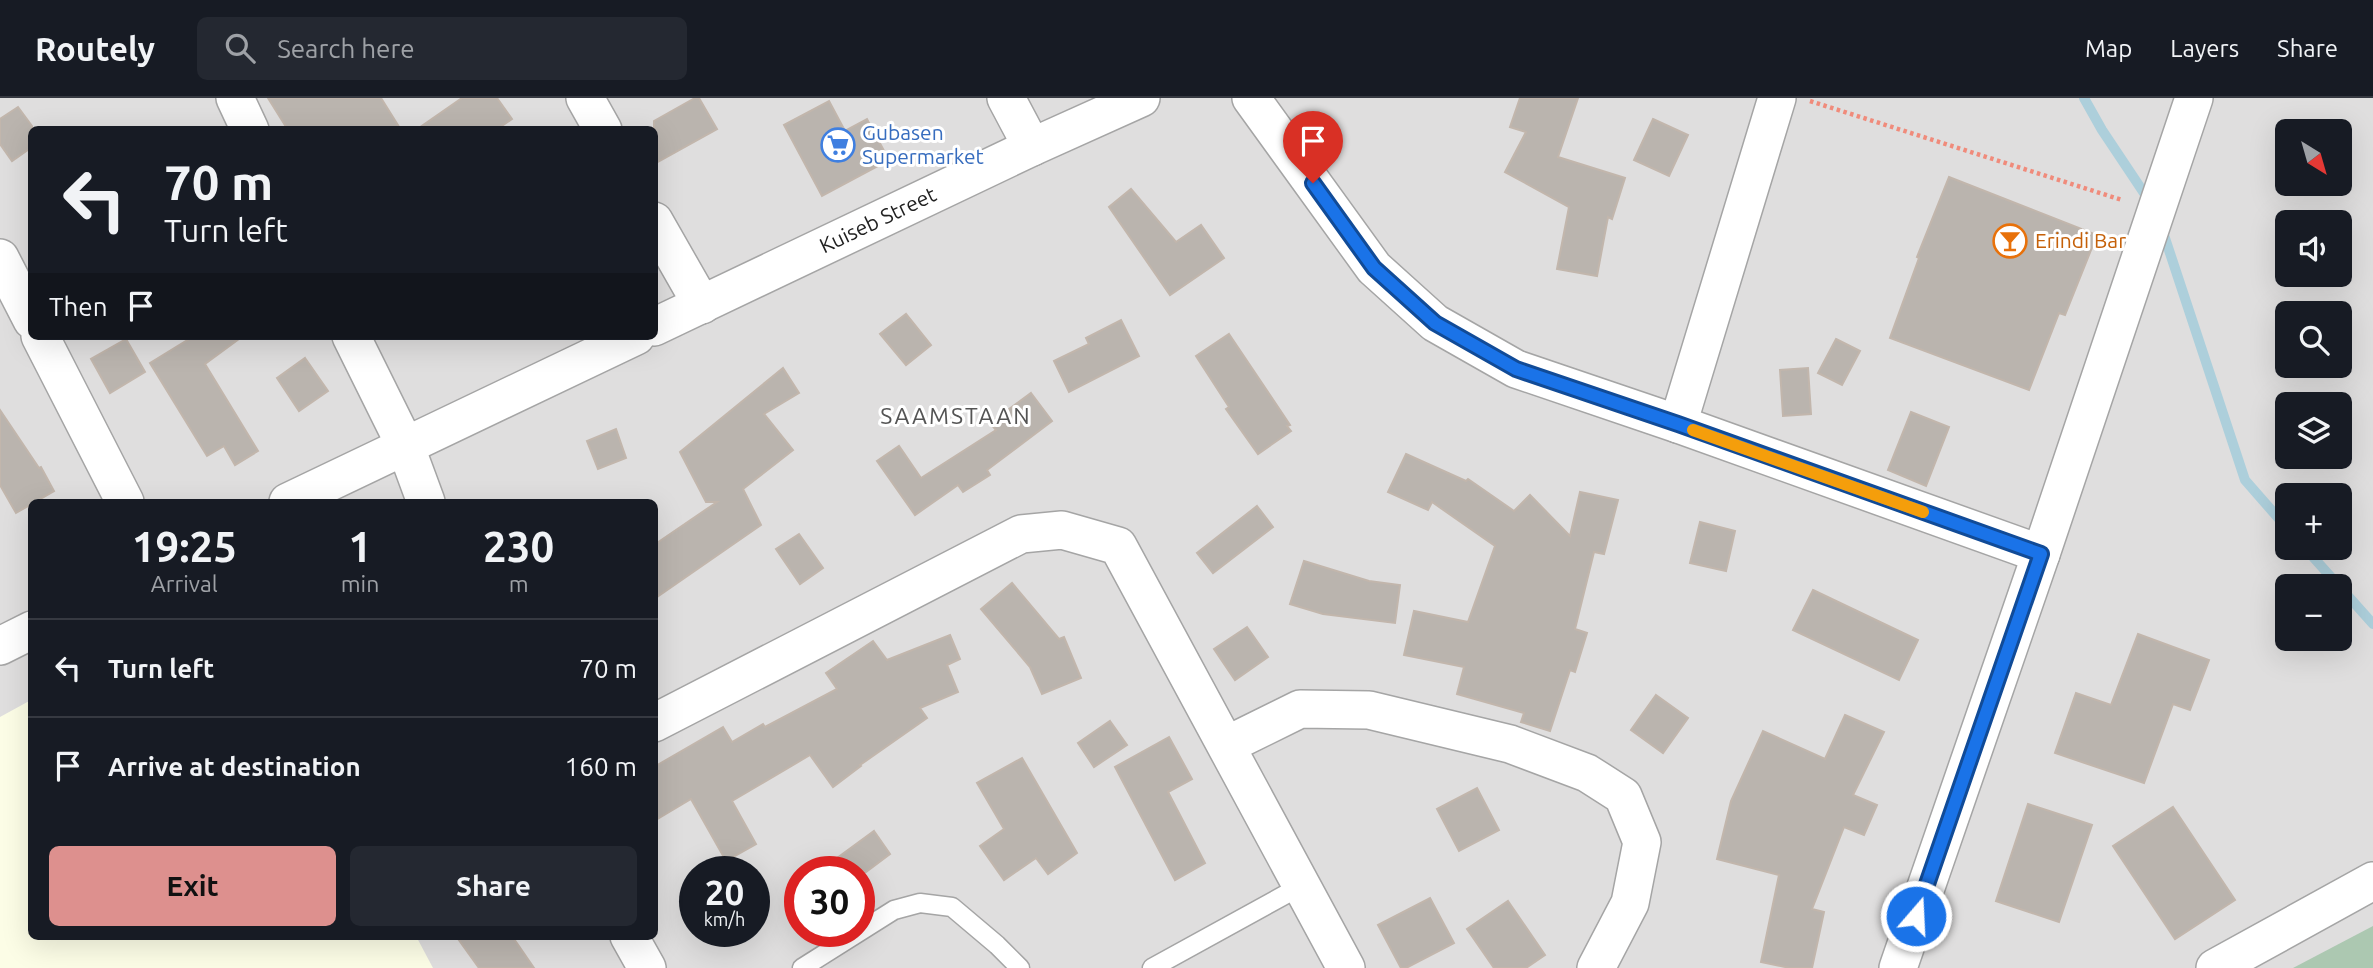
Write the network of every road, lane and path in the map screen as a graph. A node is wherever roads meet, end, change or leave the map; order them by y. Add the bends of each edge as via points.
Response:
1 (234, 98) edge
2 (585, 98) edge
3 (1006, 98) edge
4 (1141, 98) edge
5 (1251, 98) edge
6 (1777, 98) edge
7 (1800, 98) edge
8 (2194, 98) edge
9 (248, 126) edge
10 (601, 126) edge
11 (1032, 147) junction
12 (2156, 211) junction
13 (658, 228) edge
14 (0, 258) edge
15 (702, 305) junction
16 (28, 312) edge
17 (658, 325) edge
18 (42, 340) edge
19 (353, 340) edge
20 (628, 340) edge
21 (1678, 424) junction
22 (405, 445) junction
23 (123, 499) edge
24 (294, 499) edge
25 (425, 499) edge
26 (2041, 554) junction
27 (28, 632) edge
28 (0, 646) edge
29 (658, 721) edge
30 (1227, 745) junction
31 (2373, 881) edge
32 (1301, 886) junction
33 (631, 940) edge
34 (647, 968) edge
35 (802, 968) edge
36 (1020, 968) edge
37 (1152, 968) edge
38 (1346, 968) edge
39 (1596, 968) edge
40 (1898, 968) edge
41 (2215, 968) edge

1 - 9 street
2 - 10 street
3 - 11 street
4 - 11 street, Kuiseb Street
5 - 21 street via 1374,268 1435,323 1516,369
6 - 21 street
7 - 12 path
8 - 12 street
11 - 15 street, Kuiseb Street
12 - 26 street
13 - 15 street
14 - 16 street
15 - 17 street, Kuiseb Street
18 - 23 street
19 - 22 street
20 - 22 street
21 - 26 street
22 - 24 street
22 - 25 street
26 - 40 street
27 - 28 street
29 - 30 street via 1021,534 1062,530 1118,546
30 - 32 street
30 - 39 street via 1300,709 1369,710 1510,744 1587,773 1623,796 1642,842 1630,904
31 - 41 street
32 - 37 lane
32 - 38 street
33 - 34 street
35 - 36 lane via 894,910 920,903 952,907

